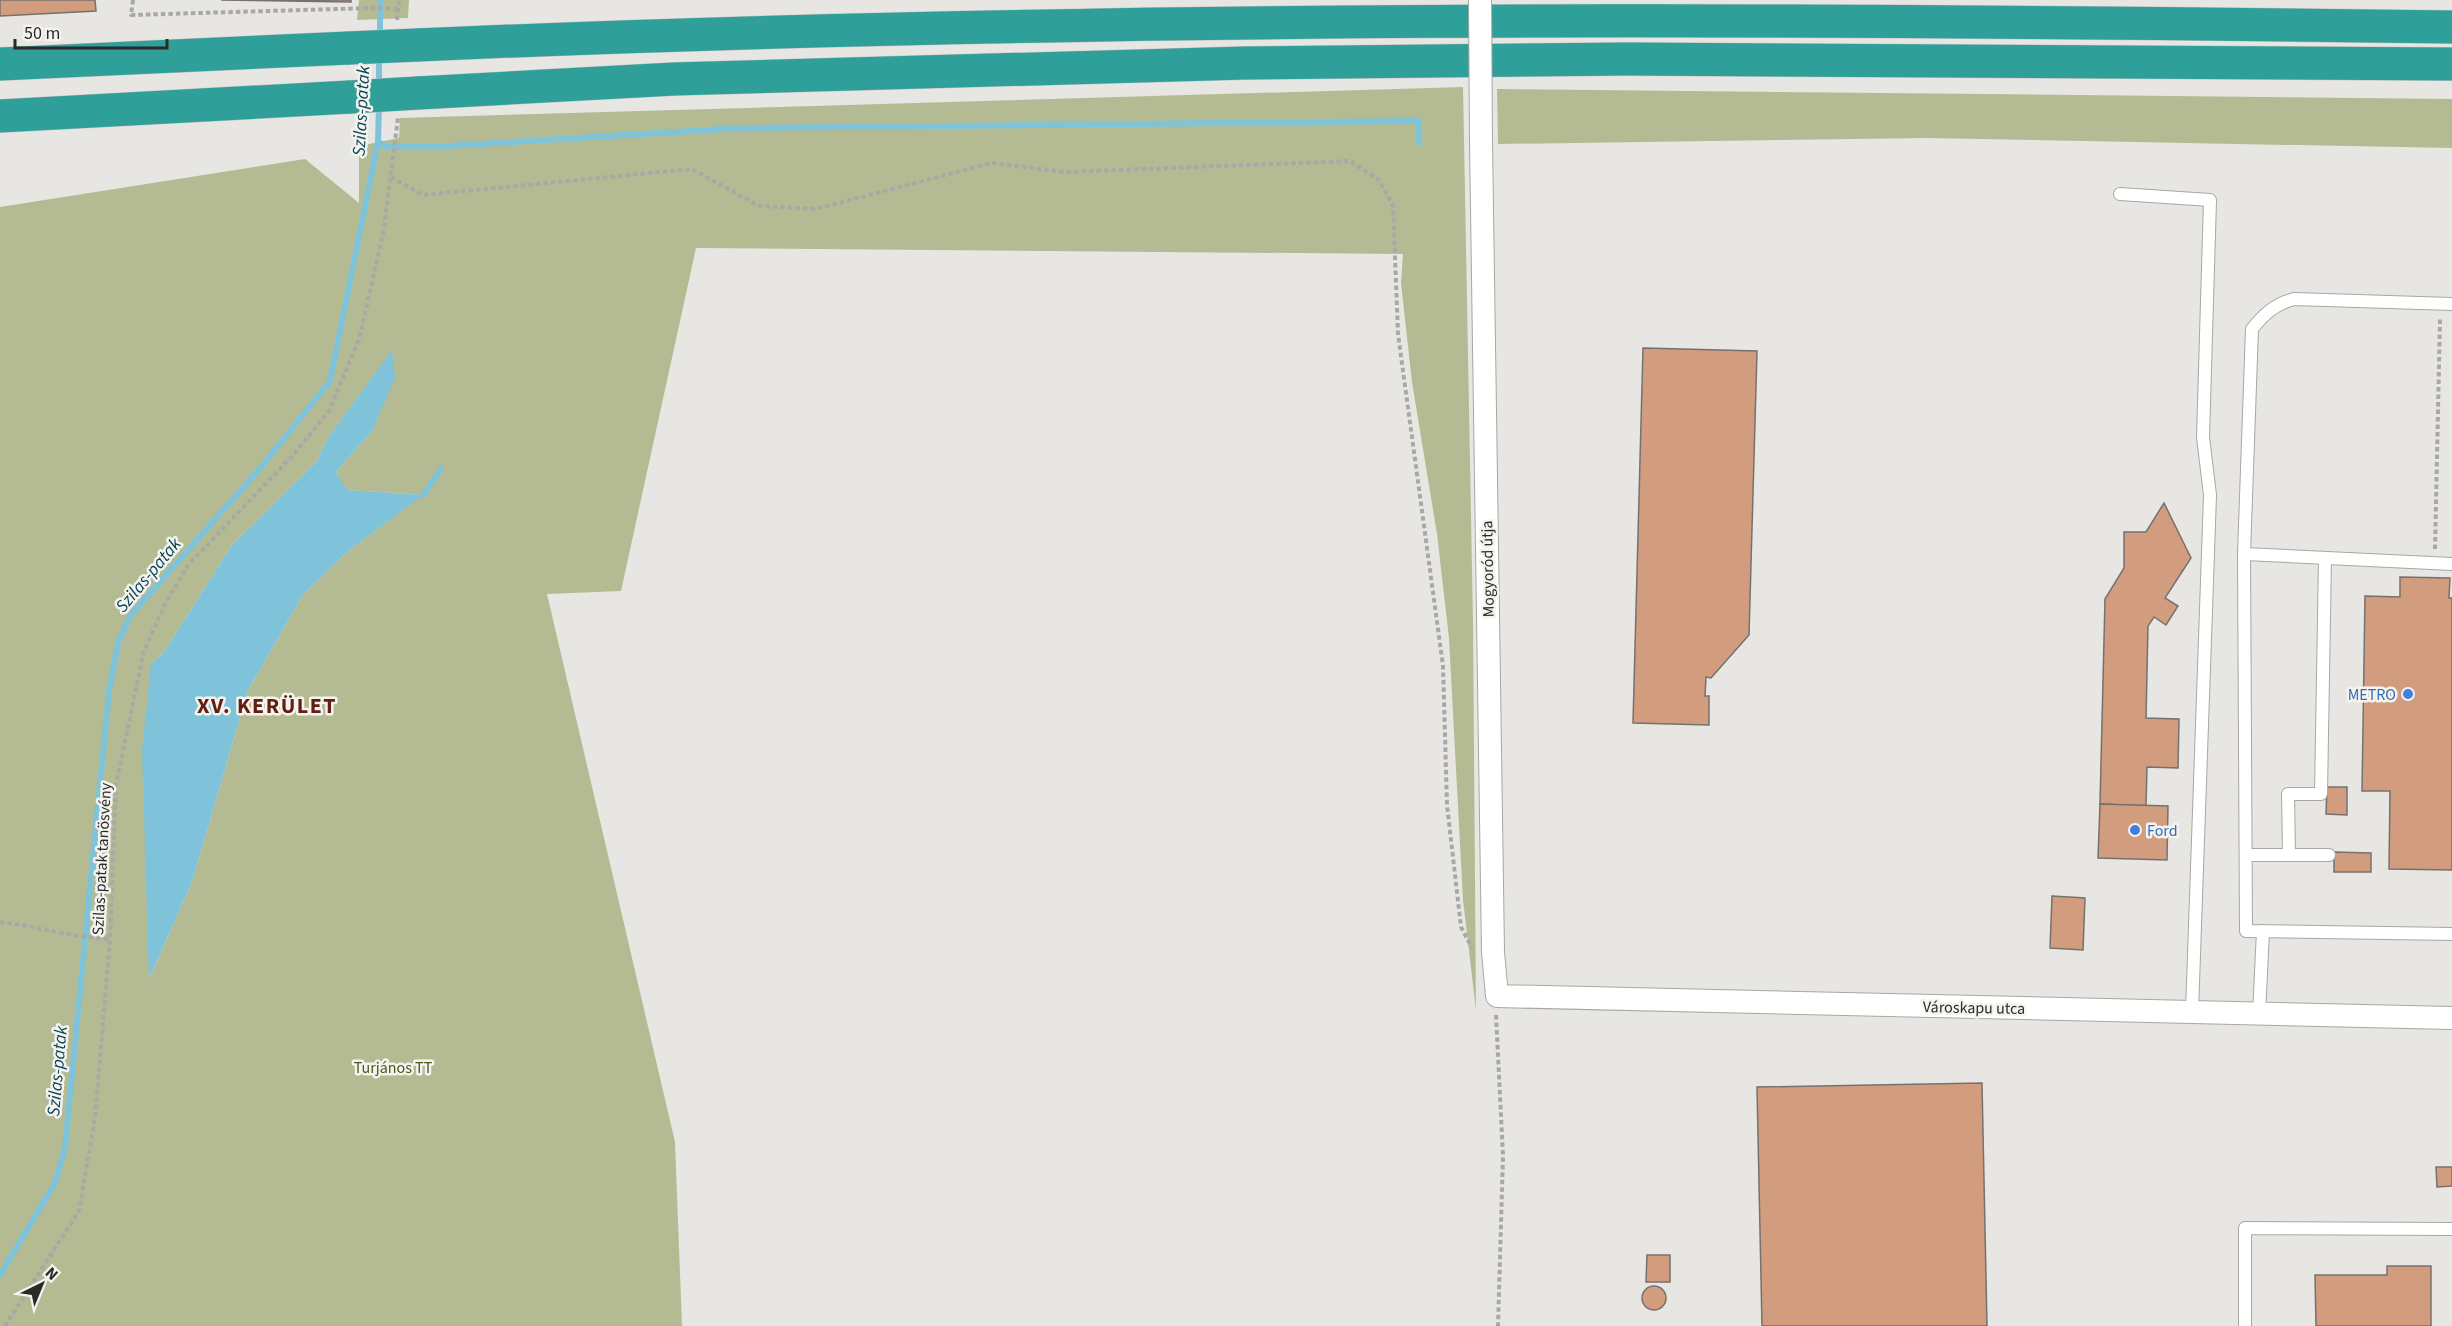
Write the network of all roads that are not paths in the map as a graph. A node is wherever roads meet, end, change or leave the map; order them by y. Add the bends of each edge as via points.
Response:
1 (1480, 0) edge
2 (2452, 17) edge
3 (2414, 27) junction
4 (2452, 27) edge
5 (2386, 63) junction
6 (0, 64) edge
7 (2452, 64) edge
8 (2452, 75) edge
9 (0, 116) edge
10 (2120, 194) dead end
11 (2452, 304) edge
12 (2244, 554) junction
13 (2325, 558) junction
14 (2452, 564) edge
15 (2246, 855) junction
16 (2289, 855) junction
17 (2329, 855) dead end
18 (2263, 931) junction
19 (2452, 934) edge
20 (1497, 996) joint
21 (2192, 1012) junction
22 (2259, 1014) junction
23 (2452, 1018) edge
24 (2452, 1229) edge
25 (2245, 1326) edge

1 - 20 street, Mogyoród útja, bridge via 1493,940
2 - 3 highway
3 - 4 highway
3 - 6 highway, bridge via 1241,22 687,33
5 - 7 highway
5 - 8 highway
5 - 9 highway, bridge via 1628,59 1245,63 686,79
10 - 21 lane via 2210,200 2203,437 2210,495
11 - 12 lane via 2294,299 2280,302 2252,329
12 - 13 lane
12 - 15 lane
13 - 14 lane
13 - 16 lane via 2321,794 2288,794
15 - 16 lane
15 - 18 lane via 2246,931
16 - 17 lane
18 - 19 lane
18 - 22 lane
20 - 21 street, Városkapu utca
21 - 22 street, Városkapu utca
22 - 23 street, Városkapu utca
24 - 25 lane via 2245,1228

